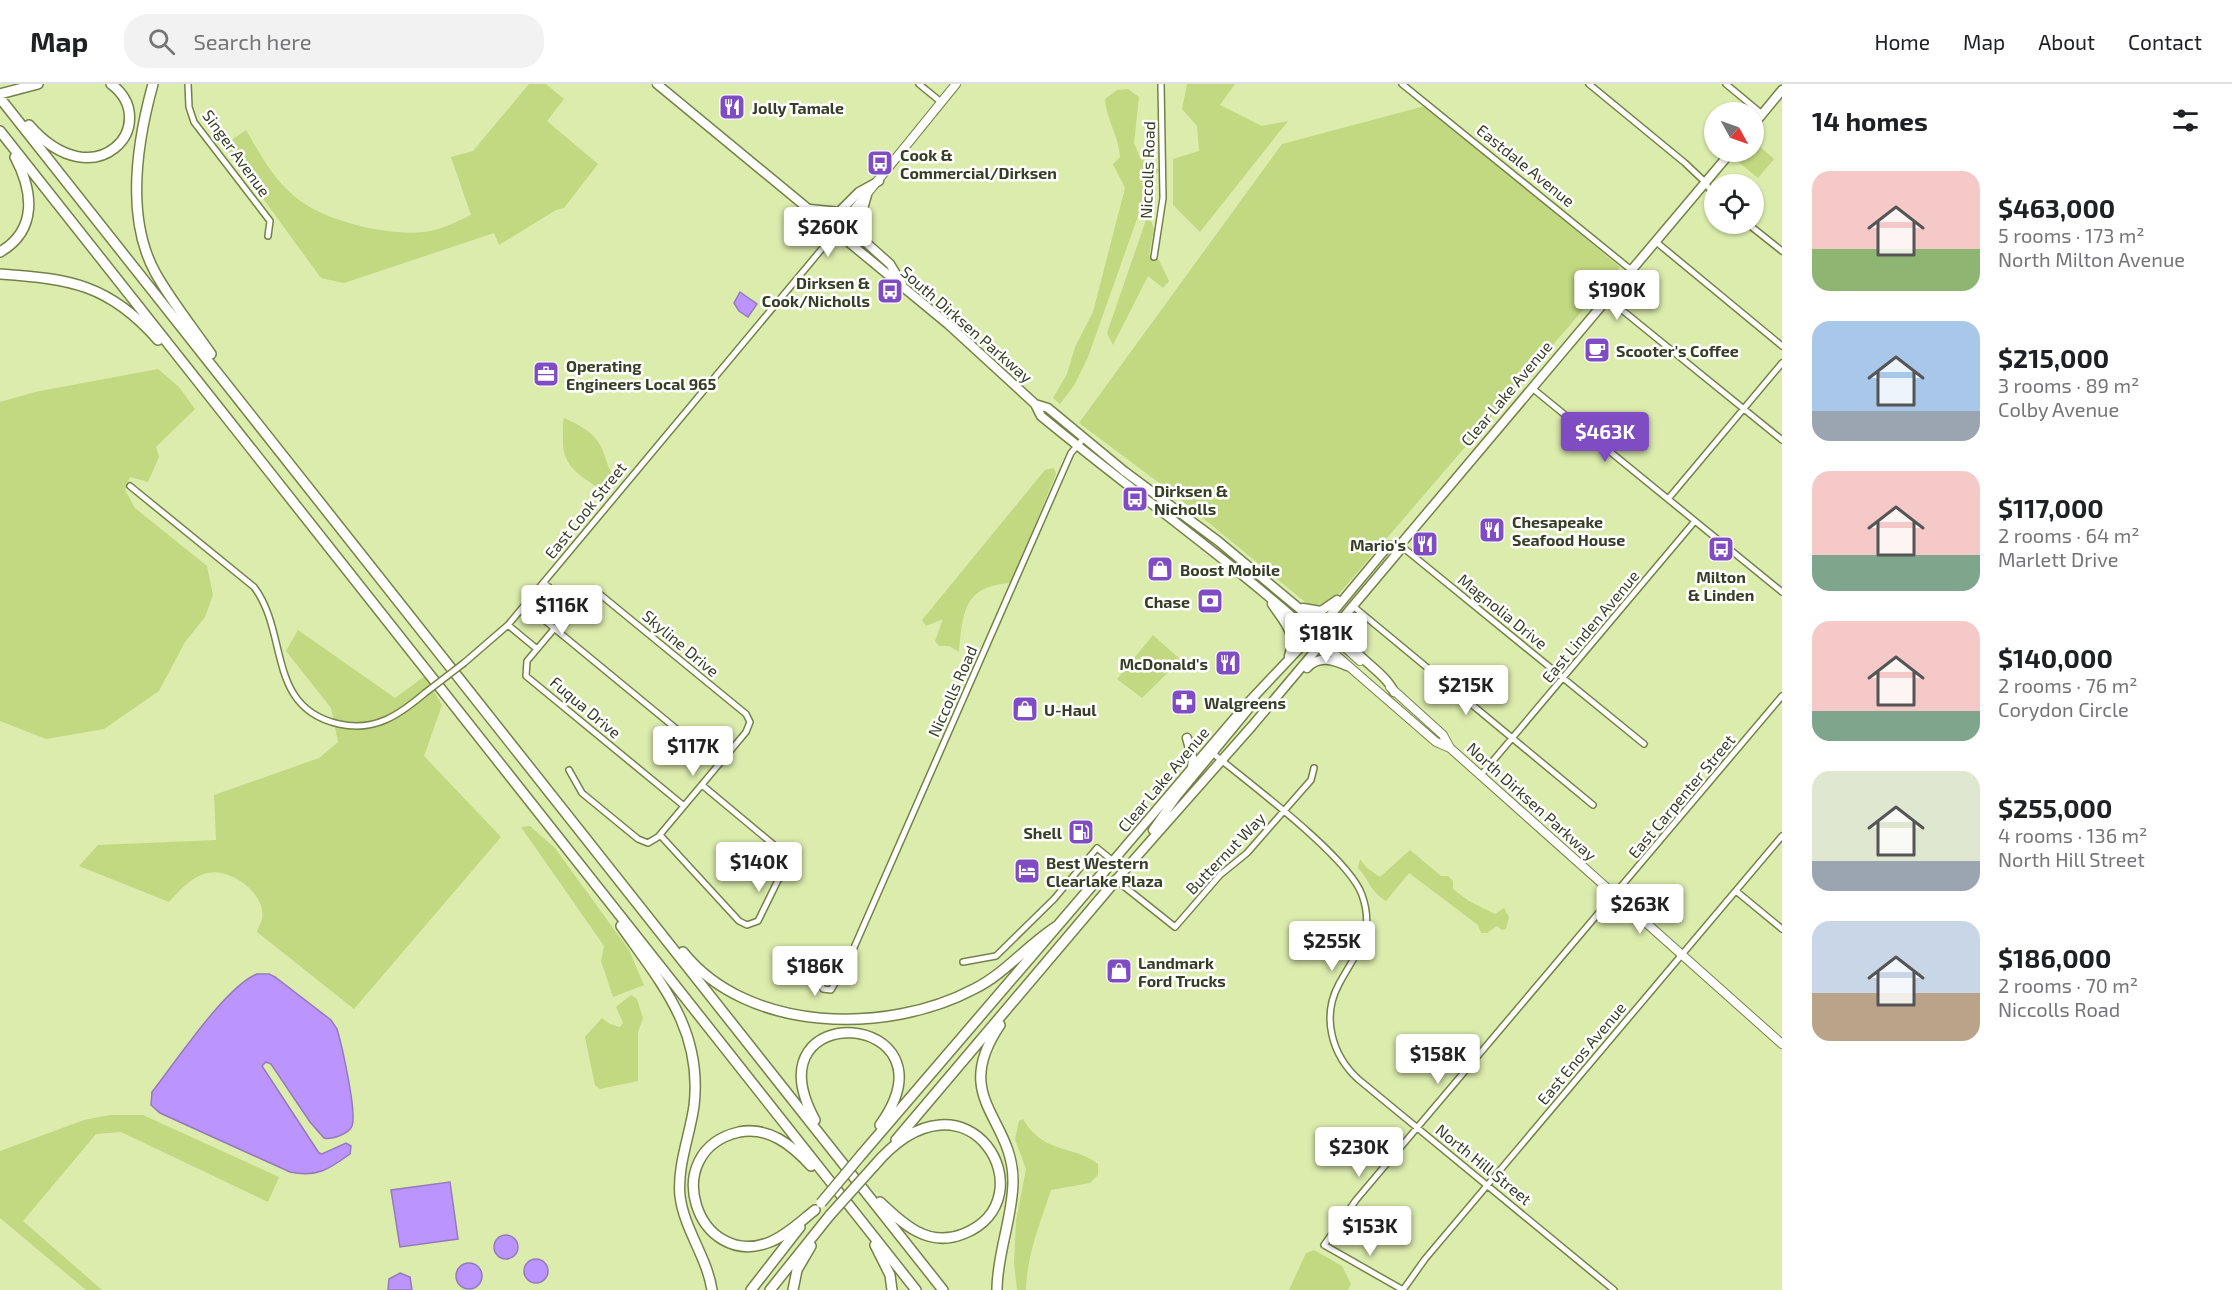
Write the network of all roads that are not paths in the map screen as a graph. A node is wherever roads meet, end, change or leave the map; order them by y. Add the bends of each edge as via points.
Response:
1 (39, 84) edge
2 (111, 84) edge
3 (153, 84) edge
4 (188, 84) edge
5 (657, 84) edge
6 (919, 84) edge
7 (956, 84) edge
8 (1161, 84) edge
9 (1402, 84) edge
10 (1589, 84) edge
11 (1726, 84) edge
12 (1782, 90) edge
13 (0, 95) edge
14 (941, 102) junction
15 (1748, 102) edge
16 (13, 110) junction
17 (1764, 112) edge
18 (0, 132) edge
19 (1722, 162) edge
20 (1712, 174) edge
21 (879, 181) junction
22 (1704, 181) edge
23 (1704, 183) edge
24 (867, 195) junction
25 (807, 209) junction
26 (836, 232) junction
27 (1761, 234) edge
28 (268, 236) dead end
29 (1655, 241) junction
30 (1782, 251) edge
31 (0, 252) edge
32 (1154, 256) dead end
33 (1630, 269) junction
34 (0, 274) edge
35 (905, 290) junction
36 (1606, 297) junction
37 (1782, 346) edge
38 (1782, 363) edge
39 (1531, 387) junction
40 (210, 397) junction
41 (1035, 404) junction
42 (1744, 409) junction
43 (258, 423) junction
44 (1084, 438) junction
45 (1782, 440) edge
46 (1077, 446) junction
47 (130, 486) dead end
48 (1668, 499) junction
49 (1695, 521) junction
50 (1400, 545) junction
51 (1372, 564) junction
52 (544, 583) junction
53 (1782, 592) edge
54 (1267, 596) junction
55 (526, 605) junction
56 (1297, 605) junction
57 (572, 606) junction
58 (1354, 607) junction
59 (1347, 615) junction
60 (1314, 620) joint
61 (508, 625) junction
62 (1321, 626) junction
63 (554, 628) junction
64 (1312, 634) junction
65 (1330, 634) junction
66 (1322, 644) junction
67 (537, 649) junction
68 (1287, 660) junction
69 (1347, 666) junction
70 (1563, 677) junction
71 (1394, 692) junction
72 (1782, 696) edge
73 (1252, 726) junction
74 (1187, 738) dead end
75 (1512, 738) junction
76 (1644, 744) dead end
77 (1450, 748) junction
78 (1210, 752) junction
79 (1221, 760) junction
80 (719, 764) junction
81 (1314, 768) dead end
82 (1191, 769) junction
83 (569, 770) dead end
84 (1481, 775) junction
85 (702, 785) junction
86 (1593, 805) dead end
87 (684, 806) junction
88 (1282, 812) junction
89 (660, 835) junction
90 (1781, 838) edge
91 (1147, 844) junction
92 (1113, 861) junction
93 (581, 866) junction
94 (1116, 880) junction
95 (1736, 891) junction
96 (629, 893) junction
97 (1614, 895) junction
98 (1057, 926) junction
99 (1782, 929) edge
100 (1682, 955) junction
101 (849, 959) junction
102 (963, 962) dead end
103 (1023, 990) junction
104 (1782, 1044) edge
105 (1417, 1127) junction
106 (830, 1146) junction
107 (887, 1151) junction
108 (863, 1153) junction
109 (857, 1179) junction
110 (1489, 1185) junction
111 (840, 1194) junction
112 (818, 1206) junction
113 (864, 1224) junction
114 (820, 1227) junction
115 (712, 1290) edge
116 (751, 1290) edge
117 (770, 1290) edge
118 (793, 1290) edge
119 (892, 1290) edge
120 (916, 1290) edge
121 (943, 1290) edge
122 (997, 1290) edge
123 (1403, 1290) edge
124 (1614, 1290) edge

1 - 13 highway
2 - 16 highway via 125,101 129,122 119,145 98,157 75,157 54,148
3 - 43 highway via 142,133 138,183 140,221 150,259 156,274
4 - 28 street, Singer Avenue via 194,122 270,221
5 - 25 main road, South Dirksen Parkway
6 - 14 street
7 - 14 main road, East Cook Street
8 - 32 street, Niccolls Road via 1163,198
9 - 33 street, Eastdale Avenue
10 - 22 street
11 - 15 street
12 - 17 main road
13 - 16 highway
14 - 21 main road, East Cook Street
16 - 43 highway
18 - 31 highway via 25,177 30,203 24,229 14,243
18 - 40 highway
19 - 20 main road, Clear Lake Avenue
21 - 24 main road, East Cook Street
21 - 25 main road via 859,192 839,212
23 - 29 main road, Clear Lake Avenue
24 - 26 main road, East Cook Street
24 - 35 main road via 859,223 861,238 890,264
25 - 26 main road, South Dirksen Parkway
26 - 35 main road, South Dirksen Parkway
26 - 52 street, East Cook Street
27 - 30 street
29 - 33 main road, Clear Lake Avenue
29 - 37 street
33 - 36 main road, Clear Lake Avenue
34 - 40 highway via 66,280 116,302 142,323
35 - 41 main road, South Dirksen Parkway
36 - 39 main road, Clear Lake Avenue
36 - 42 street
38 - 42 street
39 - 48 street
39 - 50 main road, Clear Lake Avenue
40 - 93 highway
41 - 44 main road, South Dirksen Parkway via 1048,408
41 - 46 main road, South Dirksen Parkway via 1041,416
42 - 45 street
42 - 48 street
43 - 96 highway
44 - 46 street, Niccolls Road
44 - 56 main road, South Dirksen Parkway
46 - 54 main road, South Dirksen Parkway
46 - 101 street, Niccolls Road
47 - 61 street, East Cook Street, bridge via 254,587 267,610 286,680 302,704 318,717 356,727 377,724 403,712
48 - 49 street
49 - 53 street
49 - 70 street, East Linden Avenue
50 - 51 main road, Clear Lake Avenue via 1388,546
50 - 58 main road, Clear Lake Avenue
50 - 70 street, Magnolia Drive
51 - 56 main road via 1365,566 1328,609 1310,611
51 - 62 main road, Clear Lake Avenue
52 - 55 street, East Cook Street
52 - 57 street
54 - 64 main road, South Dirksen Parkway
54 - 68 main road via 1292,635
55 - 61 street, East Cook Street
55 - 63 street
56 - 60 main road, South Dirksen Parkway
57 - 63 street
57 - 80 street, Skyline Drive via 584,593 599,593 746,714 750,722 746,732
58 - 59 main road, Clear Lake Avenue
58 - 75 street
59 - 65 main road, Clear Lake Avenue
59 - 71 main road via 1345,631 1349,644 1389,680
60 - 62 main road, North Dirksen Parkway
61 - 67 street
62 - 64 main road, Clear Lake Avenue
62 - 65 main road, North Dirksen Parkway
63 - 67 street
63 - 80 street
64 - 66 main road, South Dirksen Parkway
64 - 68 main road, Clear Lake Avenue
65 - 66 main road, Clear Lake Avenue
65 - 71 main road, North Dirksen Parkway
66 - 69 main road, North Dirksen Parkway
66 - 73 main road, Clear Lake Avenue
67 - 87 street, Fuqua Drive via 527,661 526,675
68 - 78 main road, Clear Lake Avenue via 1247,713
69 - 73 main road via 1328,659 1312,663 1261,723
69 - 77 main road, North Dirksen Parkway via 1436,742
70 - 75 street, East Linden Avenue
70 - 76 street, Magnolia Drive
71 - 77 main road, North Dirksen Parkway via 1443,735
72 - 97 street, East Carpenter Street
73 - 79 main road, Clear Lake Avenue
74 - 82 main road via 1193,760
75 - 84 street, East Linden Avenue
75 - 86 street
77 - 84 main road, North Dirksen Parkway
78 - 79 street, North Hill Street
78 - 82 main road, Clear Lake Avenue
78 - 91 main road via 1154,828
79 - 88 street, North Hill Street
79 - 91 main road, Clear Lake Avenue
80 - 85 street
81 - 88 street, Butternut Way via 1311,780
82 - 92 main road, Clear Lake Avenue
83 - 89 street via 582,793 638,838 648,843
84 - 97 main road, North Dirksen Parkway
85 - 87 street
85 - 89 street via 786,855 786,866 758,921 751,925 739,921
87 - 89 street
88 - 94 street, Butternut Way via 1175,927
88 - 105 street, North Hill Street via 1351,873 1365,904 1363,944 1331,1006 1330,1027 1337,1052 1358,1080
90 - 95 street, East Enos Avenue
91 - 94 main road, Clear Lake Avenue
92 - 98 highway, Clear Lake Avenue
92 - 102 street via 1097,848 1054,899 996,956
93 - 111 highway
93 - 115 highway via 673,1000 688,1035 695,1093 680,1198
94 - 103 highway, Clear Lake Avenue
95 - 99 street
95 - 100 street, East Enos Avenue
96 - 98 highway via 687,957 722,988 765,1008 811,1017 875,1016 951,999 1003,972
96 - 106 highway
97 - 100 main road, North Dirksen Parkway
97 - 105 street, East Carpenter Street
98 - 108 highway, Clear Lake Avenue
100 - 104 main road, North Dirksen Parkway
100 - 110 street, East Enos Avenue
101 - 101 street, Niccolls Road via 822,974 819,981 823,989 835,987
103 - 107 highway, Clear Lake Avenue
103 - 122 highway via 992,1037 981,1071 985,1099 1013,1170
105 - 110 street, North Hill Street
105 - 123 street, East Carpenter Street via 1324,1245
106 - 108 highway via 806,1104 801,1088 802,1070 809,1052 824,1038 842,1031 860,1032 885,1047 898,1073 898,1091 891,1108
106 - 109 highway
107 - 109 highway via 913,1132 929,1126 946,1124 968,1130 987,1144 998,1165 1000,1184 987,1219 973,1230 948,1238 930,1237 905,1226
107 - 114 highway, bridge
108 - 112 highway, bridge
109 - 121 highway
110 - 123 street, East Enos Avenue
110 - 124 street, North Hill Street
111 - 112 highway via 796,1150 765,1133 746,1131 720,1140 697,1167 693,1192 697,1209 712,1232 731,1242 755,1245 772,1241
111 - 113 highway
112 - 116 highway
113 - 119 highway via 890,1275
113 - 120 highway
114 - 117 highway
114 - 118 highway via 797,1270

